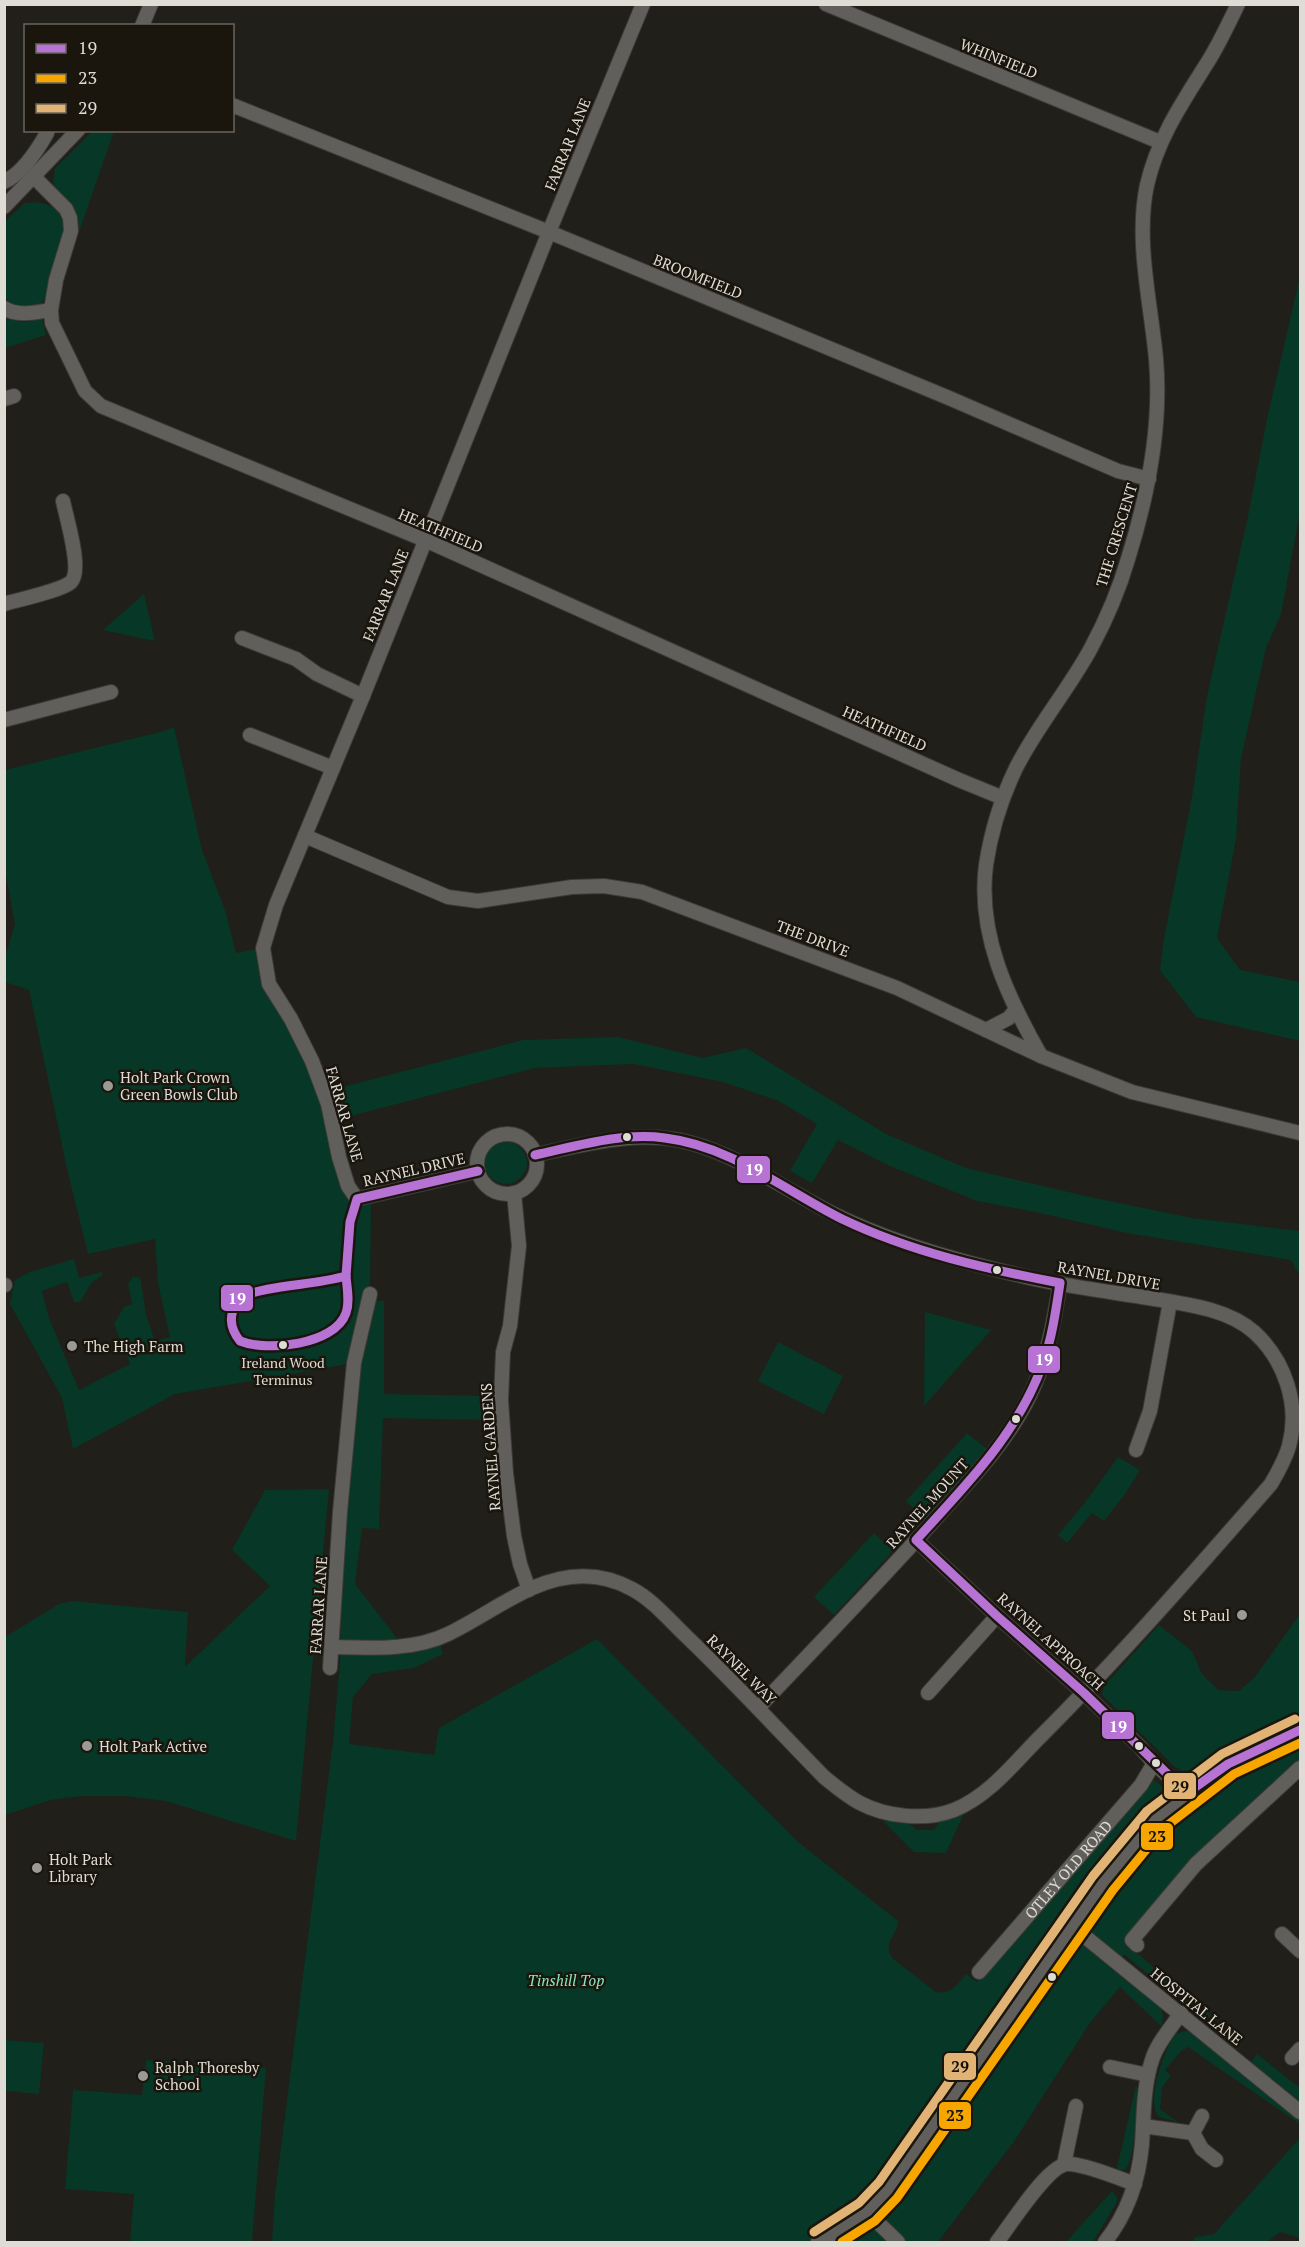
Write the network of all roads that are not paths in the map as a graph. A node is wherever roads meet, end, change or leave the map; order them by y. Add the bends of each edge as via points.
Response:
1 (151, 4) edge
2 (643, 4) edge
3 (826, 4) edge
4 (1238, 4) edge
5 (143, 24) edge
6 (234, 106) edge
7 (47, 132) edge
8 (76, 132) edge
9 (1160, 142) junction
10 (34, 177) junction
11 (4, 182) edge
12 (4, 207) edge
13 (549, 232) junction
14 (4, 308) edge
15 (51, 310) junction
16 (1149, 479) junction
17 (63, 501) dead end
18 (425, 540) junction
19 (4, 604) edge
20 (242, 638) dead end
21 (111, 692) dead end
22 (363, 696) junction
23 (4, 720) edge
24 (249, 735) dead end
25 (333, 768) junction
26 (1003, 798) junction
27 (305, 836) junction
28 (1016, 1009) junction
29 (986, 1030) junction
30 (1041, 1056) junction
31 (1300, 1133) edge
32 (535, 1155) junction
33 (478, 1171) junction
34 (514, 1193) junction
35 (357, 1199) joint
36 (1060, 1283) junction
37 (370, 1294) dead end
38 (1170, 1302) junction
39 (1136, 1450) dead end
40 (916, 1540) junction
41 (529, 1590) junction
42 (996, 1616) junction
43 (332, 1647) junction
44 (330, 1668) dead end
45 (928, 1693) dead end
46 (1084, 1693) junction
47 (758, 1708) junction
48 (1300, 1730) edge
49 (1154, 1763) junction
50 (1297, 1776) edge
51 (1187, 1793) junction
52 (1072, 1926) junction
53 (1282, 1934) dead end
54 (1137, 1944) dead end
55 (1300, 1951) edge
56 (979, 1972) dead end
57 (1181, 2013) junction
58 (1110, 2067) dead end
59 (1148, 2075) junction
60 (1076, 2106) dead end
61 (1300, 2112) edge
62 (1202, 2115) dead end
63 (1143, 2126) junction
64 (1193, 2133) junction
65 (1216, 2160) dead end
66 (1064, 2164) junction
67 (1135, 2184) junction
68 (867, 2212) junction
69 (1111, 2241) edge
70 (820, 2242) edge
71 (898, 2242) edge
72 (997, 2242) edge

1 - 5 street
2 - 13 street, FARRAR LANE
3 - 9 street, WHINFIELD
4 - 9 street, THE CRESCENT
6 - 13 street, BROOMFIELD
7 - 11 street via 37,152
8 - 10 street
9 - 16 street, THE CRESCENT via 1147,186 1142,227 1156,362 1157,422
10 - 12 street
10 - 15 street, HEATHFIELD via 66,209 70,219 71,231
13 - 16 street, BROOMFIELD via 1118,471
13 - 18 street, FARRAR LANE
14 - 15 street via 23,314
15 - 18 street, HEATHFIELD via 52,323 85,391 100,406
16 - 26 street, THE CRESCENT via 1113,602 1091,648 1017,765
17 - 19 street via 76,564 74,577 65,586
18 - 22 street, FARRAR LANE
18 - 26 street, HEATHFIELD
20 - 22 street via 296,659
21 - 23 street
22 - 25 street, FARRAR LANE
24 - 25 street
25 - 27 street, FARRAR LANE
26 - 28 street, THE CRESCENT via 986,866 986,919 995,958
27 - 29 street, THE DRIVE via 448,897 478,902 572,887 604,886 642,892 897,988
27 - 35 street, FARRAR LANE via 263,948 269,984 312,1060 328,1104 348,1186
28 - 29 street via 1009,1018
28 - 30 street, THE CRESCENT
29 - 30 street, THE DRIVE
30 - 31 street, THE DRIVE via 1132,1092
32 - 33 street, RAYNEL DRIVE via 523,1139 504,1134 494,1137 480,1151
32 - 34 street via 535,1174 523,1189
32 - 36 street, RAYNEL DRIVE via 590,1142 642,1136 692,1143 889,1238 963,1262
33 - 34 street, RAYNEL DRIVE via 481,1180 496,1192
33 - 35 street, RAYNEL DRIVE
34 - 41 street, RAYNEL GARDENS via 519,1246 510,1326 503,1352 501,1400 514,1536
36 - 38 street, RAYNEL DRIVE
36 - 40 street, RAYNEL MOUNT via 1043,1364 1014,1424
37 - 43 street, FARRAR LANE via 354,1364
38 - 39 street via 1150,1411
38 - 46 street, RAYNEL DRIVE via 1233,1319 1268,1346 1289,1387 1289,1445 1271,1484
40 - 42 street, RAYNEL APPROACH
40 - 47 street, RAYNEL MOUNT
41 - 43 street, RAYNEL WAY via 427,1641 377,1648
41 - 47 street, RAYNEL WAY via 550,1580 588,1575 633,1589 650,1601
42 - 45 street
42 - 46 street, RAYNEL APPROACH
43 - 44 street, FARRAR LANE
46 - 47 street, RAYNEL WAY via 989,1788 952,1811 928,1816 882,1812 844,1794
46 - 49 street, RAYNEL APPROACH
48 - 51 street via 1228,1764
49 - 51 street, RAYNEL APPROACH
49 - 56 street, OTLEY OLD ROAD via 1141,1785
50 - 54 street via 1197,1864 1132,1940
51 - 52 street via 1156,1819 1112,1870
52 - 57 street, HOSPITAL LANE
52 - 68 street via 888,2190
53 - 55 street
57 - 59 street via 1157,2049
57 - 61 street, HOSPITAL LANE
58 - 59 street
59 - 63 street
60 - 66 street
62 - 64 street
63 - 64 street
63 - 67 street
64 - 65 street
66 - 67 street
66 - 72 street via 1024,2202
67 - 69 street
68 - 70 street
68 - 71 street

